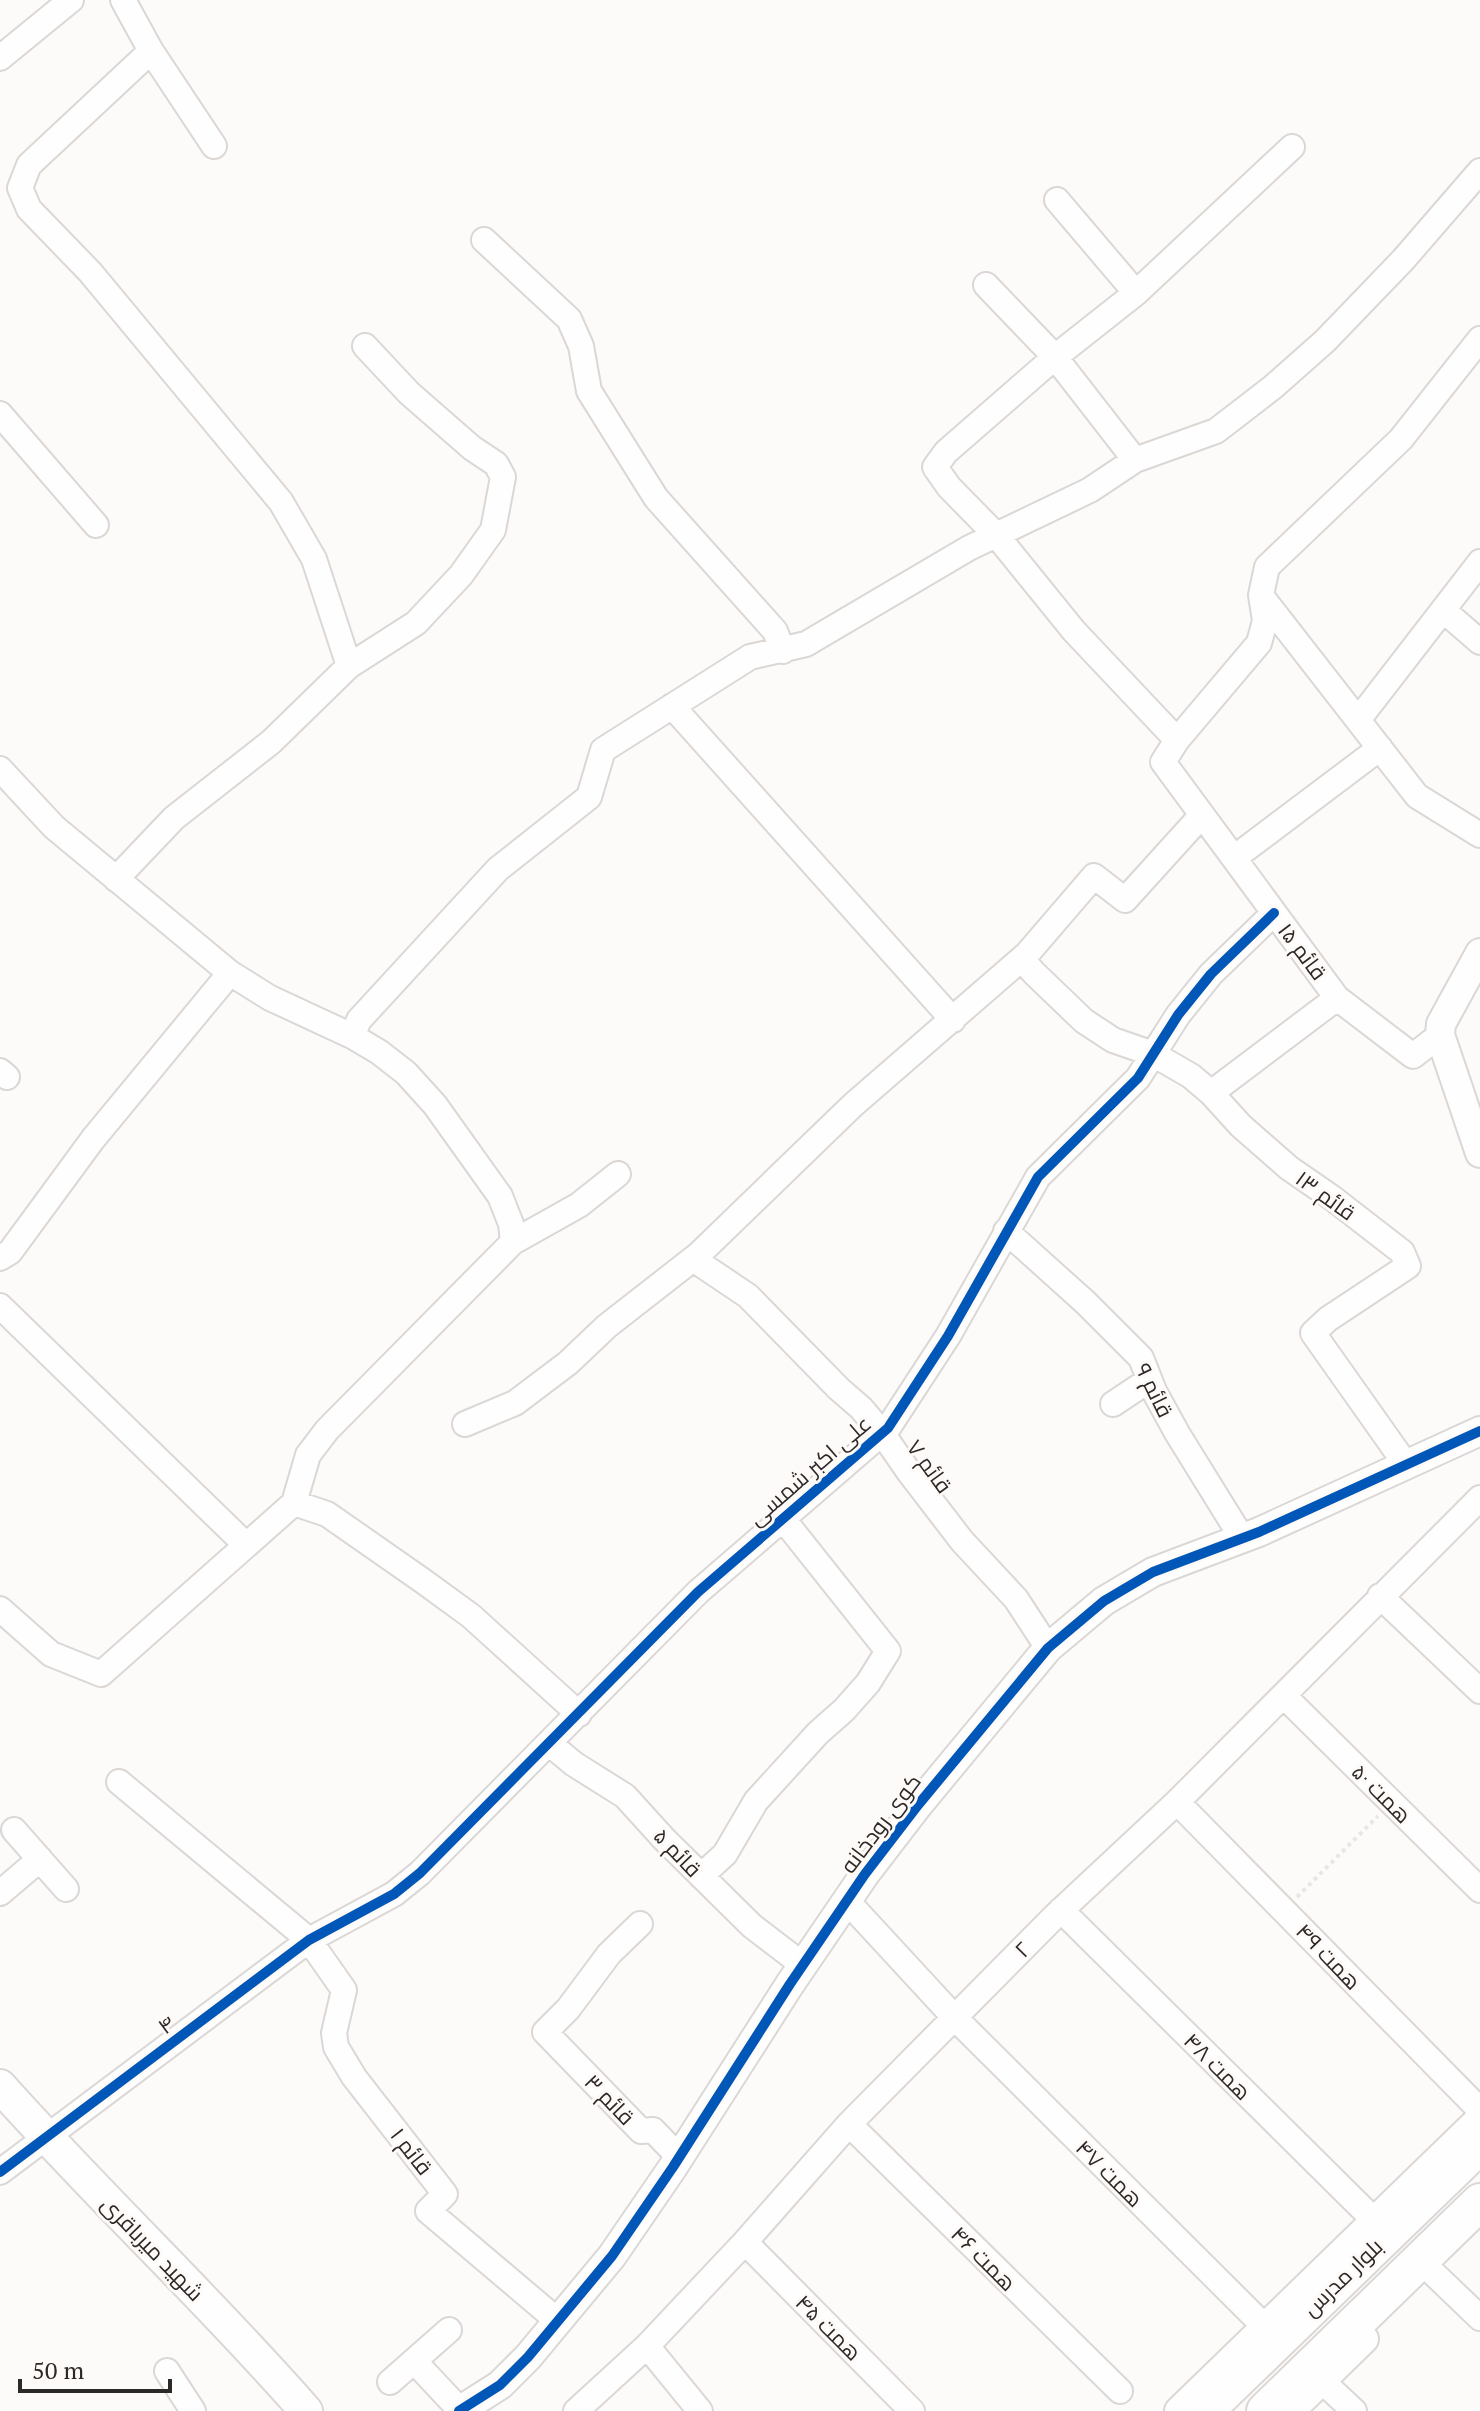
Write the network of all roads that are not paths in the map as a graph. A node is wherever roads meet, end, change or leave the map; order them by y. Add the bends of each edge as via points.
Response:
1 (71, 0) edge
2 (123, 0) edge
3 (151, 51) junction
4 (0, 58) edge
5 (214, 146) dead end
6 (1292, 147) dead end
7 (1480, 171) edge
8 (1057, 200) dead end
9 (484, 240) dead end
10 (986, 285) dead end
11 (1136, 293) junction
12 (1480, 339) edge
13 (365, 346) dead end
14 (1055, 357) junction
15 (0, 414) edge
16 (1135, 460) junction
17 (96, 525) dead end
18 (997, 536) junction
19 (1480, 562) edge
20 (1261, 595) junction
21 (1443, 610) junction
22 (1480, 642) edge
23 (783, 651) junction
24 (349, 666) junction
25 (672, 706) junction
26 (1358, 720) junction
27 (1177, 740) junction
28 (1380, 748) junction
29 (0, 769) edge
30 (1202, 815) junction
31 (1480, 835) edge
32 (1234, 858) junction
33 (116, 879) junction
34 (1274, 913) junction
35 (1480, 953) edge
36 (1022, 959) junction
37 (230, 973) junction
38 (1337, 998) junction
39 (953, 1020) junction
40 (1440, 1035) junction
41 (352, 1036) junction
42 (1153, 1054) junction
43 (1211, 1093) junction
44 (1480, 1153) edge
45 (618, 1174) dead end
46 (1006, 1231) junction
47 (513, 1242) junction
48 (0, 1258) edge
49 (693, 1259) junction
50 (0, 1306) edge
51 (1149, 1380) junction
52 (1113, 1404) dead end
53 (465, 1424) dead end
54 (1480, 1431) edge
55 (882, 1433) junction
56 (1407, 1466) junction
57 (1480, 1498) edge
58 (294, 1503) junction
59 (783, 1519) junction
60 (1242, 1538) junction
61 (246, 1545) junction
62 (1380, 1596) junction
63 (0, 1609) edge
64 (1048, 1648) junction
65 (1480, 1691) edge
66 (1284, 1696) junction
67 (579, 1714) junction
68 (550, 1744) junction
69 (119, 1782) dead end
70 (1177, 1802) junction
71 (14, 1830) dead end
72 (40, 1859) junction
73 (701, 1876) junction
74 (66, 1889) dead end
75 (1480, 1890) edge
76 (0, 1893) edge
77 (847, 1901) junction
78 (1061, 1910) junction
79 (640, 1924) dead end
80 (309, 1940) junction
81 (803, 1965) junction
82 (955, 2018) junction
83 (0, 2086) edge
84 (1480, 2110) edge
85 (1480, 2119) edge
86 (849, 2124) junction
87 (47, 2139) junction
88 (1480, 2145) edge
89 (679, 2157) junction
90 (0, 2172) edge
91 (1420, 2190) junction
92 (1480, 2202) edge
93 (1375, 2221) junction
94 (1480, 2223) edge
95 (745, 2242) junction
96 (1431, 2271) junction
97 (1480, 2318) edge
98 (558, 2321) junction
99 (1265, 2327) junction
100 (449, 2330) dead end
101 (647, 2346) junction
102 (415, 2362) junction
103 (167, 2371) dead end
104 (1322, 2381) junction
105 (390, 2382) dead end
106 (1120, 2391) dead end
107 (459, 2410) edge
108 (193, 2411) edge
109 (306, 2411) edge
110 (576, 2411) edge
111 (700, 2411) edge
112 (912, 2411) edge
113 (1179, 2411) edge
114 (1205, 2411) edge
115 (1265, 2411) edge
116 (1290, 2411) edge
117 (1354, 2411) edge

1 - 4 street
2 - 3 street
3 - 5 street
3 - 24 street via 29,165 20,188 29,209 90,272 281,502 314,559
6 - 11 street
7 - 16 street via 1403,260 1273,387 1216,431
8 - 11 street
9 - 23 street via 569,319 581,346 589,391 656,498 775,631
10 - 14 street
11 - 14 street
12 - 20 street via 1401,439 1267,567
13 - 24 street via 409,393 496,464 503,477 493,530 461,575 416,623
14 - 16 street
14 - 18 street via 935,467
15 - 17 street
16 - 18 street via 1090,490
18 - 23 street via 806,644
18 - 27 street via 1074,631
19 - 21 street
20 - 26 street
20 - 27 street via 1265,621 1259,643
21 - 22 street
21 - 26 street
23 - 25 street via 750,657
24 - 33 street via 271,742 174,818
25 - 39 street
25 - 41 street via 603,750 589,797 498,869 359,1020
26 - 28 street
27 - 30 street, قائم ۱۵ via 1163,762
28 - 31 street via 1417,796
28 - 32 street
29 - 33 street via 54,827
30 - 32 street, قائم ۱۵
30 - 36 street via 1125,900 1094,876
32 - 34 street, قائم ۱۵
33 - 37 street
34 - 38 street, قائم ۱۵
34 - 42 street, علی اکبر شمسی via 1211,974
35 - 40 street
36 - 39 street
36 - 42 street, قائم ۱۳ via 1084,1021 1113,1040
37 - 41 street
37 - 48 street via 93,1139 10,1252
38 - 40 street, قائم ۱۵ via 1413,1056
38 - 43 street
39 - 49 street via 853,1105
40 - 44 street
41 - 47 street via 406,1073 435,1105 500,1196
42 - 43 street, قائم ۱۳
42 - 46 street, علی اکبر شمسی via 1138,1078 1038,1177
43 - 56 street, قائم ۱۳ via 1289,1168 1402,1252 1408,1266 1313,1333
45 - 47 street via 579,1205
46 - 51 street, قائم ۹ via 1141,1358
46 - 55 street, علی اکبر شمسی via 948,1336
47 - 58 street via 327,1430 308,1455
49 - 53 street via 515,1403
49 - 55 street, قائم ۷ via 748,1296
50 - 61 street
51 - 52 street
51 - 60 street, قائم ۹
54 - 56 street, کوی رودخانه
55 - 59 street, علی اکبر شمسی
55 - 64 street, قائم ۷ via 962,1541 1016,1599
56 - 60 street, کوی رودخانه
57 - 62 street, ۲
58 - 61 street
58 - 67 street via 327,1514 471,1616
59 - 67 street, علی اکبر شمسی via 698,1592
59 - 73 street via 888,1651 868,1683 756,1801 725,1854
60 - 64 street, کوی رودخانه via 1153,1572 1104,1601
61 - 63 street via 101,1674 51,1654
62 - 65 street
62 - 66 street, ۲
64 - 77 street, کوی رودخانه via 918,1805
66 - 70 street, ۲
66 - 75 street, همت ۵۰
67 - 68 street, علی اکبر شمسی
68 - 73 street, قائم ۵ via 625,1796
68 - 80 street, علی اکبر شمسی via 420,1873 394,1894
69 - 80 street
70 - 78 street, ۲
70 - 84 street, همت ۴۹
71 - 72 street
72 - 74 street
72 - 76 street
73 - 81 street, قائم ۵ via 752,1926
77 - 81 street, کوی رودخانه
77 - 82 street, همت ۴۷
78 - 82 street, ۲
78 - 93 street, همت ۴۸
79 - 89 street, قائم ۳ via 545,2032 641,2131 653,2130
80 - 87 street, ۴
80 - 98 street, قائم ۱ via 344,1990 336,2047 445,2194 428,2211
81 - 89 street, کوی رودخانه
82 - 86 street, ۲
82 - 99 street, همت ۴۷
83 - 87 main road, شهید میرباقری
85 - 91 street
86 - 95 street, ۲
86 - 106 street, همت ۴۶
87 - 90 street, ۴
87 - 109 main road, شهید میرباقری
88 - 91 main road, بلوار مدرس
89 - 98 street, کوی رودخانه via 612,2256
91 - 93 street
91 - 114 main road, بلوار مدرس
92 - 115 main road, بلوار مدرس
93 - 99 street
94 - 96 street
95 - 101 street, ۲
95 - 112 street, همت ۴۵
96 - 97 street
96 - 104 street
98 - 107 street, کوی رودخانه via 500,2385
99 - 113 street
100 - 102 street
101 - 110 street, ۲
101 - 111 street
102 - 105 street
102 - 107 street
103 - 108 street
104 - 116 street
104 - 117 street

